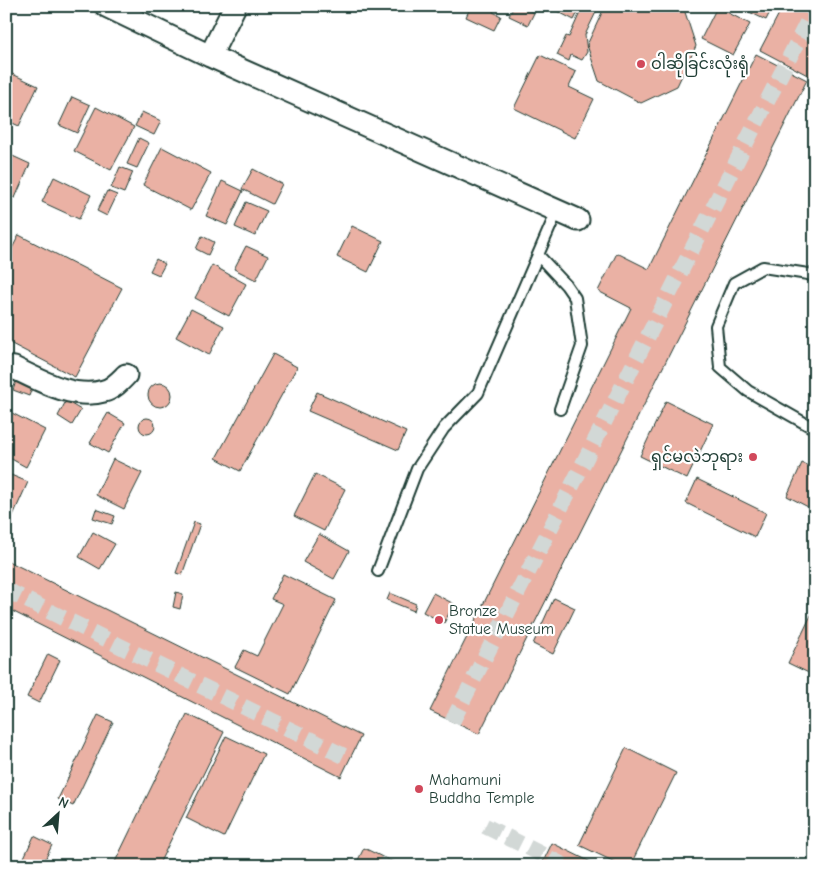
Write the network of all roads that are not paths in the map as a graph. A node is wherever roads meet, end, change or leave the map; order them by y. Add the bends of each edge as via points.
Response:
1 (106, 6) edge
2 (235, 6) edge
3 (210, 56) junction
4 (557, 211) junction
5 (578, 220) dead end
6 (538, 255) junction
7 (815, 277) edge
8 (6, 367) edge
9 (126, 375) dead end
10 (560, 409) dead end
11 (815, 429) edge
12 (378, 571) dead end

1 - 3 street
2 - 3 street
3 - 4 street
4 - 5 street
4 - 6 lane
6 - 10 lane via 575,298 582,346
6 - 12 lane via 478,394 444,428 417,469
7 - 11 lane via 763,267 734,284 716,326 720,367 748,391
8 - 9 street via 78,393 106,391

